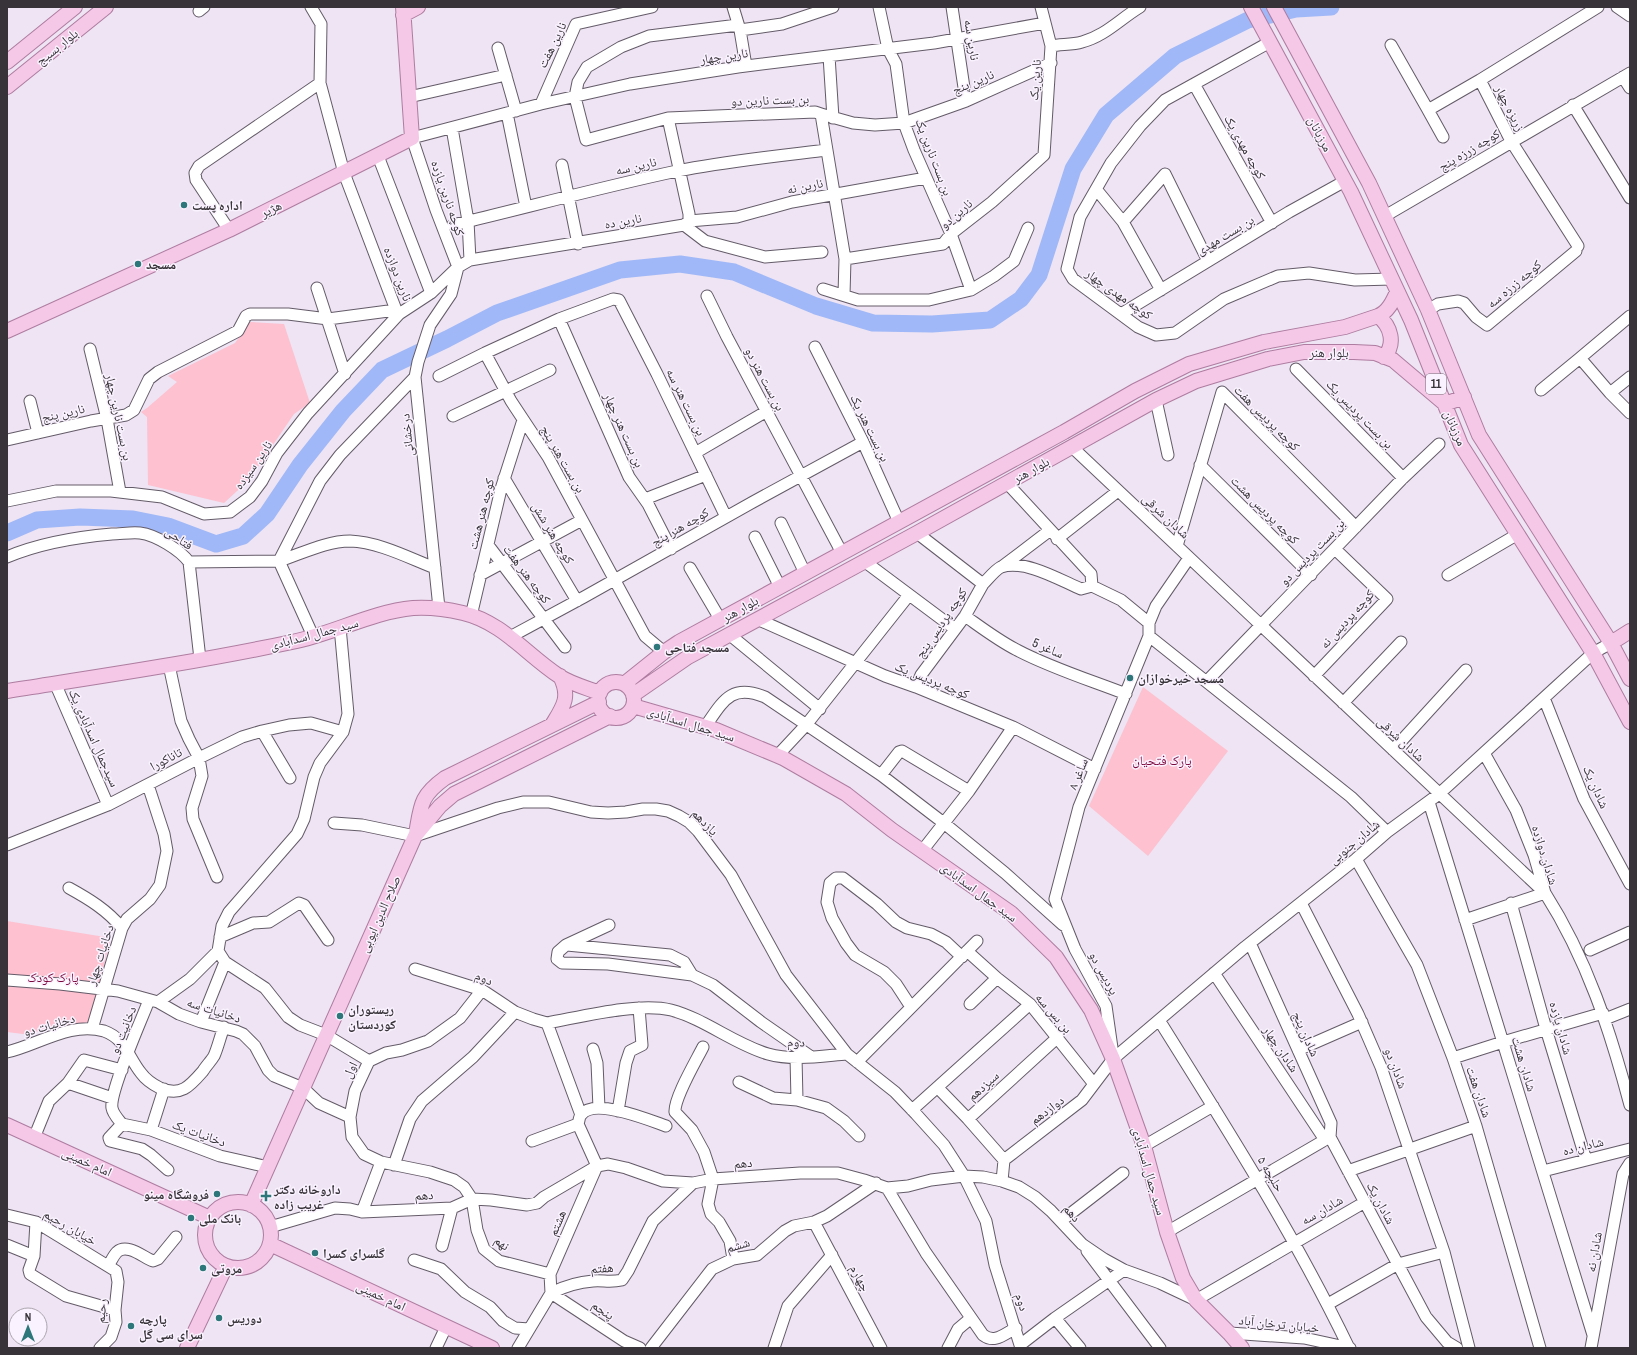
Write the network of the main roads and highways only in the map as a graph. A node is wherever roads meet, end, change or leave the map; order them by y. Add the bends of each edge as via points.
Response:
1 (75, 7) edge
2 (106, 7) edge
3 (418, 7) edge
4 (1251, 7) edge
5 (1274, 7) edge
6 (403, 11) edge
7 (7, 62) edge
8 (7, 87) edge
9 (1394, 286) junction
10 (1378, 316) junction
11 (7, 331) edge
12 (1384, 357) junction
13 (1464, 397) junction
14 (1445, 404) junction
15 (1064, 432) junction
16 (1072, 447) junction
17 (1630, 631) edge
18 (1611, 643) junction
19 (560, 676) junction
20 (1630, 679) edge
21 (624, 684) junction
22 (7, 691) edge
23 (599, 698) junction
24 (633, 701) junction
25 (610, 716) junction
26 (1630, 722) edge
27 (551, 726) junction
28 (415, 836) junction
29 (7, 1125) edge
30 (251, 1205) junction
31 (210, 1218) junction
32 (270, 1244) junction
33 (226, 1266) junction
34 (187, 1348) edge
35 (492, 1348) edge
36 (1242, 1348) edge

1 - 7 main road, بلوار بسیج
2 - 8 main road, بلوار بسیج
3 - 6 main road
4 - 9 main road, مرزبانان / 11 via 1345,181
5 - 13 main road, مرزبانان / 11 via 1369,183 1428,310
6 - 11 main road, هژیر via 412,138 229,230
9 - 10 main road, بلوار هنر via 1390,306
9 - 14 main road, مرزبانان / 11
10 - 12 main road via 1390,334 1390,351
10 - 15 main road, بلوار هنر via 1345,327 1264,342 1189,364 1135,391
12 - 14 main road, بلوار هنر via 1393,360
12 - 16 main road, بلوار هنر via 1375,353 1327,352 1304,352 1275,357 1196,381 1156,400
13 - 14 main road
13 - 18 main road, مرزبانان / 11 via 1480,435
14 - 26 main road, مرزبانان / 11 via 1462,444 1593,653
15 - 16 main road
15 - 21 main road, بلوار هنر via 720,619 664,652
16 - 24 main road, بلوار هنر via 688,657
17 - 18 main road
18 - 20 main road, مرزبانان / 11
19 - 22 main road, سید جمال اسدآبادی via 488,623 439,608 413,608 388,613 294,642
19 - 23 main road, سید جمال اسدآبادی
19 - 27 main road via 565,685 566,701
21 - 23 main road via 609,683 603,687
21 - 24 main road via 628,686
23 - 25 main road via 600,708
23 - 27 main road
24 - 25 main road via 629,712 623,716
24 - 36 main road, سید جمال اسدآبادی via 778,755 846,794 1011,913 1056,958 1092,1010 1113,1059 1144,1146 1167,1232 1183,1278 1196,1300
25 - 28 main road, صلاح الدین ایوبی via 454,794 440,806
27 - 28 main road via 435,785 422,800
28 - 30 main road, صلاح الدین ایوبی
29 - 31 main road, امام خمینی
30 - 31 main road via 236,1202 228,1204
30 - 32 main road via 264,1214 270,1228
31 - 33 main road via 205,1236 207,1246 211,1254
32 - 33 main road via 261,1260 253,1265 240,1268
32 - 35 main road, امام خمینی
33 - 34 main road

